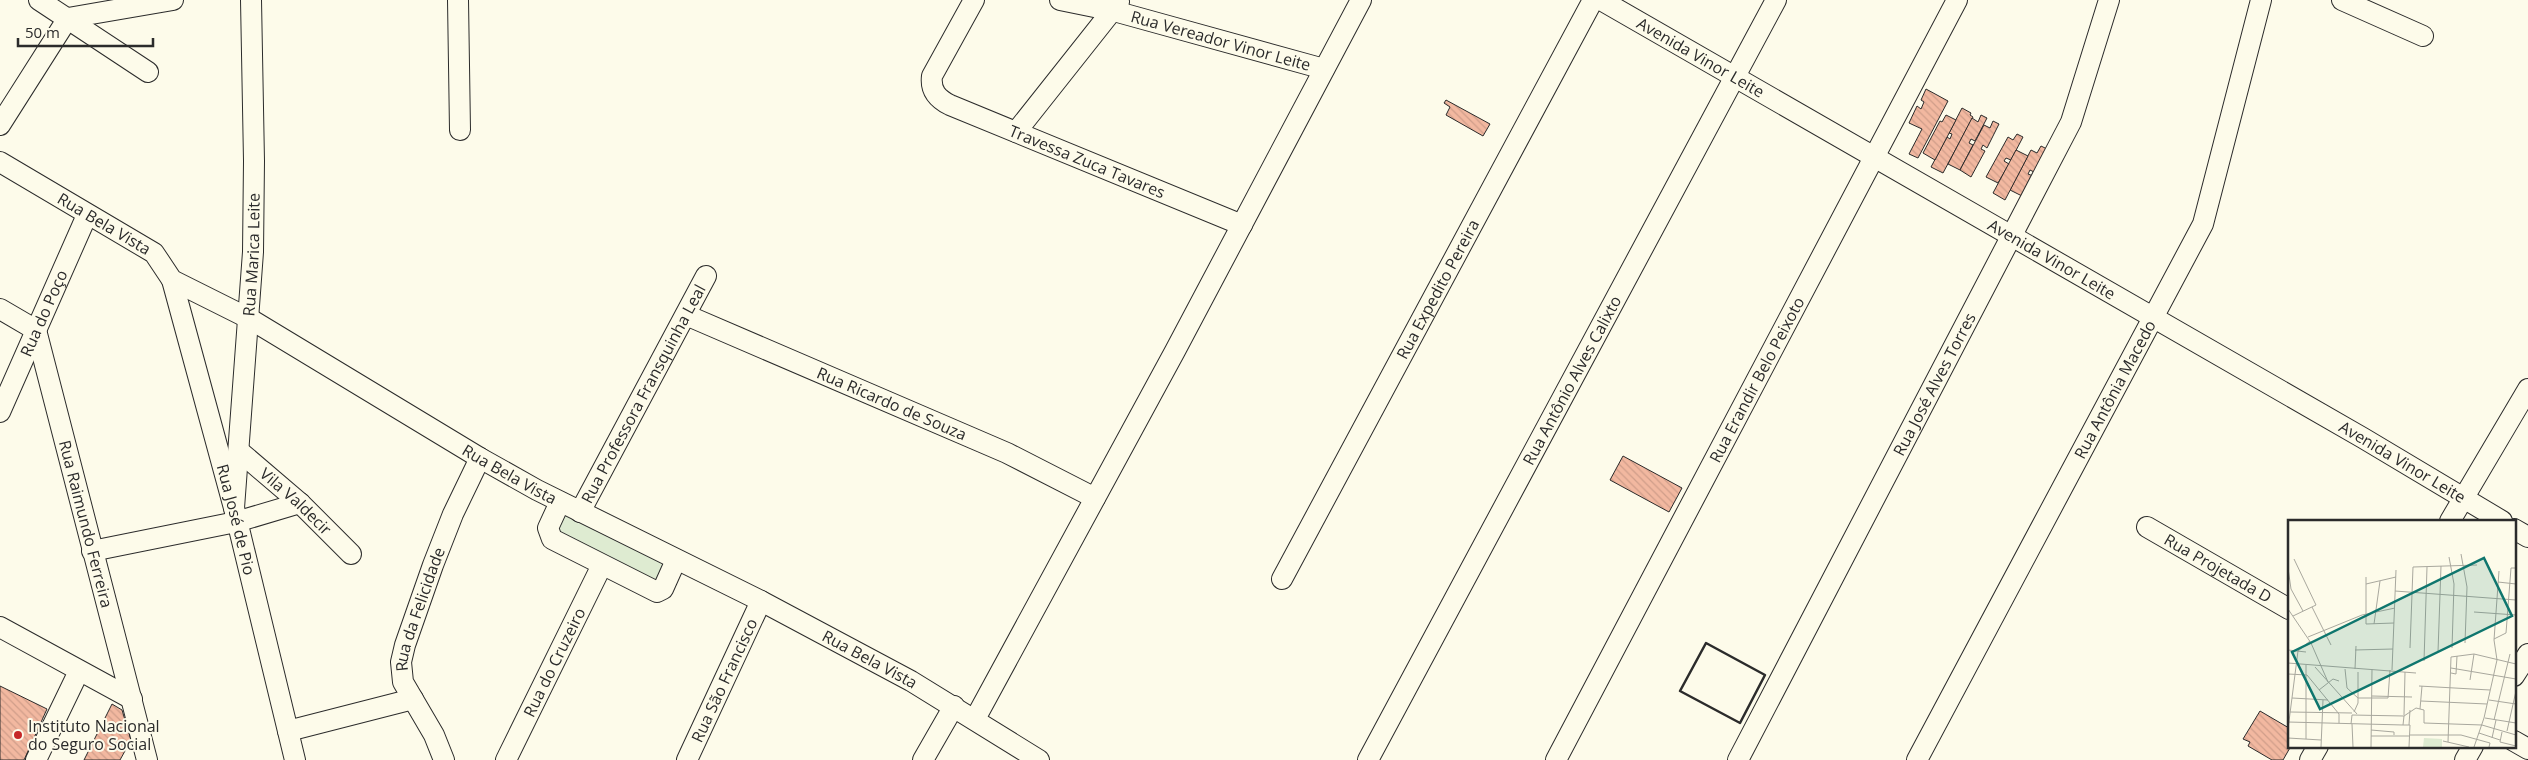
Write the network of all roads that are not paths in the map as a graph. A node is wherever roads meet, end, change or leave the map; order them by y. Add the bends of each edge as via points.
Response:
1 (39, 0) edge
2 (173, 0) edge
3 (250, 0) edge
4 (458, 0) edge
5 (974, 0) edge
6 (1060, 0) edge
7 (1361, 0) edge
8 (1593, 0) edge
9 (1601, 0) edge
10 (1776, 0) edge
11 (1957, 0) edge
12 (2109, 0) edge
13 (2261, 0) edge
14 (2342, 0) edge
15 (1116, 6) edge
16 (68, 18) junction
17 (2423, 36) dead end
18 (1324, 69) junction
19 (148, 72) dead end
20 (1735, 77) junction
21 (0, 125) edge
22 (460, 130) dead end
23 (1016, 132) junction
24 (1874, 157) junction
25 (0, 162) edge
26 (87, 215) junction
27 (1242, 224) junction
28 (2012, 236) junction
29 (706, 276) dead end
30 (172, 280) junction
31 (0, 309) edge
32 (686, 315) junction
33 (2154, 318) junction
34 (250, 319) junction
35 (36, 330) junction
36 (2528, 390) edge
37 (0, 412) edge
38 (239, 451) junction
39 (480, 458) junction
40 (1095, 498) junction
41 (2464, 499) junction
42 (560, 502) junction
43 (300, 503) junction
44 (580, 512) junction
45 (235, 515) junction
46 (2451, 520) edge
47 (2500, 520) edge
48 (2147, 527) dead end
49 (2516, 530) edge
50 (2528, 537) edge
51 (92, 551) junction
52 (351, 554) dead end
53 (676, 560) junction
54 (602, 565) junction
55 (1282, 579) dead end
56 (761, 601) junction
57 (2288, 608) edge
58 (0, 627) edge
59 (2528, 654) edge
60 (79, 671) junction
61 (2516, 673) edge
62 (132, 699) junction
63 (413, 699) junction
64 (954, 706) junction
65 (975, 719) junction
66 (288, 731) junction
67 (2516, 741) edge
68 (2317, 748) edge
69 (2472, 748) edge
70 (2528, 749) edge
71 (36, 760) edge
72 (147, 760) edge
73 (295, 760) edge
74 (444, 760) edge
75 (506, 760) edge
76 (687, 760) edge
77 (923, 760) edge
78 (1039, 760) edge
79 (1368, 760) edge
80 (1556, 760) edge
81 (1738, 760) edge
82 (1917, 760) edge
83 (2310, 760) edge
84 (2465, 760) edge

1 - 16 street
2 - 16 street
3 - 34 street, Rua Marica Leite via 254,161
4 - 22 street
5 - 23 street, Travessa Zuca Tavares via 933,74 931,84 936,95 950,105
6 - 15 street, Rua Vereador Vinor Leite
7 - 18 street
8 - 55 street, Rua Expedito Pereira
9 - 20 street, Avenida Vinor Leite
10 - 20 street, Rua Antônio Alves Calixto
11 - 24 street, Rua Erandir Belo Peixoto
12 - 28 street, Rua José Alves Torres via 2072,122
13 - 33 street, Rua Antônia Macedo via 2203,224
14 - 17 street
15 - 18 street, Rua Vereador Vinor Leite
15 - 23 street
16 - 19 street
16 - 21 street
18 - 27 street
20 - 24 street, Avenida Vinor Leite
20 - 79 street, Rua Antônio Alves Calixto
23 - 27 street, Travessa Zuca Tavares
24 - 28 street, Avenida Vinor Leite
24 - 80 street, Rua Erandir Belo Peixoto
25 - 26 street, Rua Bela Vista
26 - 30 street, Rua Bela Vista via 154,253
26 - 35 street, Rua do Poço
27 - 40 street
28 - 33 street, Avenida Vinor Leite
28 - 81 street, Rua José Alves Torres
29 - 32 street, Rua Professora Fransquinha Leal
30 - 34 street, Rua Bela Vista
30 - 45 street, Rua José de Pio
31 - 35 street
32 - 40 street, Rua Ricardo de Souza via 1007,453
32 - 44 street, Rua Professora Fransquinha Leal
33 - 41 street, Avenida Vinor Leite
33 - 82 street, Rua Antônia Macedo
34 - 38 street, Rua Marica Leite
34 - 39 street, Rua Bela Vista
35 - 37 street, Rua do Poço
35 - 51 street, Rua Raimundo Ferreira
36 - 41 street
38 - 43 street, Vila Valdecir
38 - 45 street, Rua Marica Leite
39 - 42 street, Rua Bela Vista
39 - 63 street, Rua da Felicidade via 453,514 405,645 401,672
40 - 65 street
41 - 46 street
41 - 47 street, Avenida Vinor Leite
42 - 44 street, Rua Bela Vista
42 - 54 street via 548,528 551,537
43 - 45 street
43 - 52 street, Vila Valdecir
44 - 53 street, Rua Bela Vista
45 - 51 street
45 - 66 street, Rua José de Pio
48 - 57 street, Rua Projetada D
49 - 50 street
51 - 62 street, Rua Raimundo Ferreira
53 - 54 street via 663,589 657,592
53 - 56 street, Rua Bela Vista
54 - 75 street, Rua do Cruzeiro
56 - 64 street, Rua Bela Vista
56 - 76 street, Rua São Francisco
58 - 60 street
59 - 61 street
60 - 62 street
60 - 71 street
62 - 72 street, Rua Raimundo Ferreira
63 - 66 street
63 - 74 street, Rua da Felicidade
64 - 65 street, Rua Bela Vista
64 - 77 street
65 - 78 street, Rua Bela Vista
66 - 73 street, Rua José de Pio
67 - 70 street
68 - 83 street
69 - 84 street

